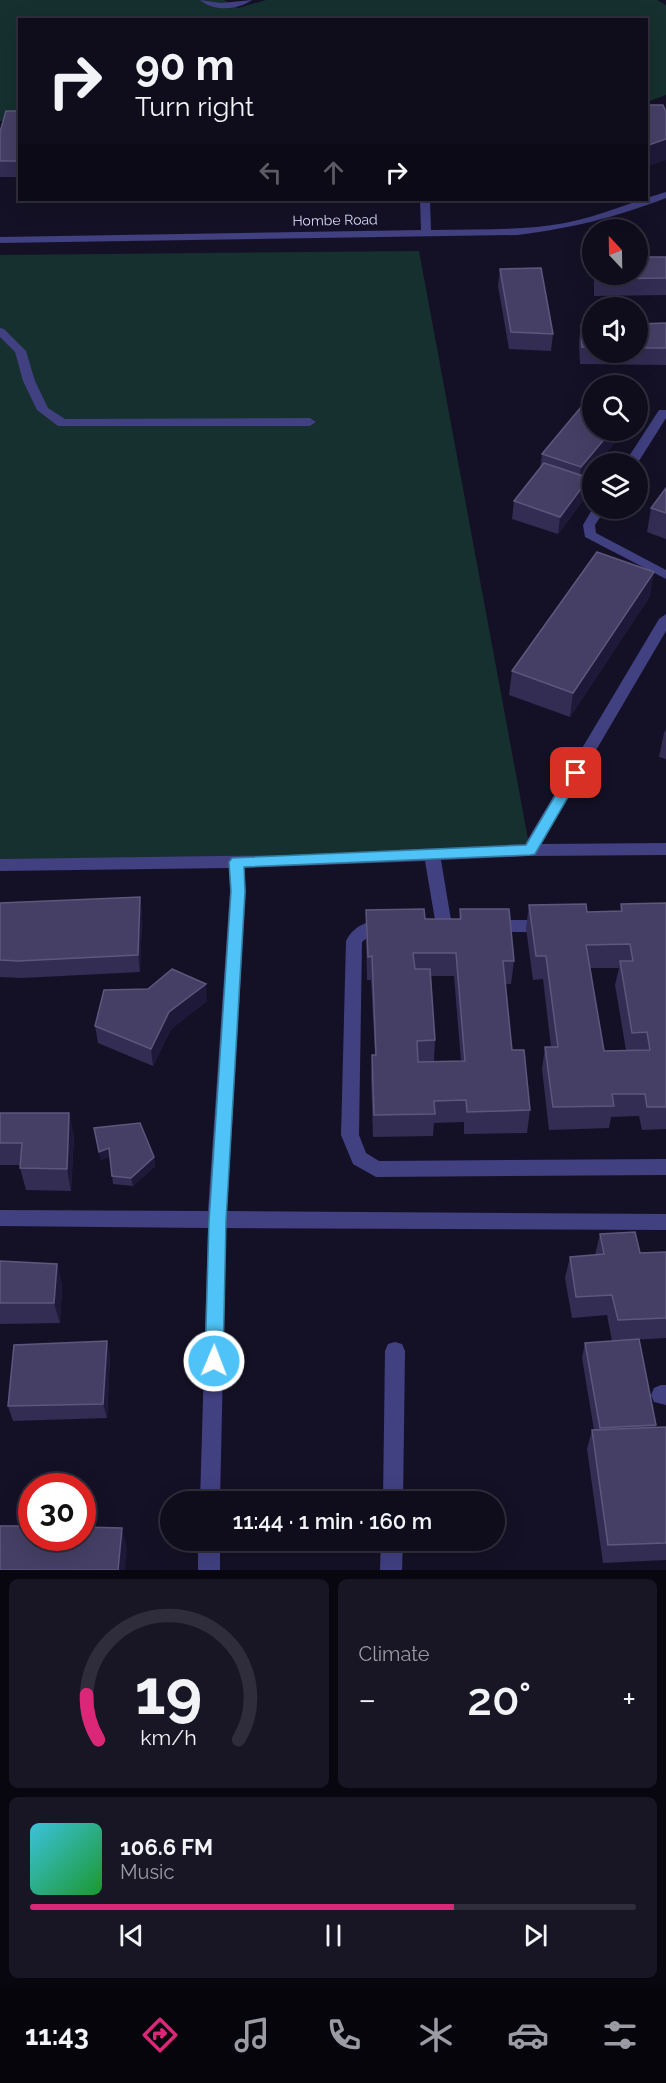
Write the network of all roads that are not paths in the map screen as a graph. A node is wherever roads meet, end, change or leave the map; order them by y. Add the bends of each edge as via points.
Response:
1 (204, 0) edge
2 (249, 0) edge
3 (666, 195) edge
4 (425, 201) edge
5 (426, 233) junction
6 (0, 240) edge
7 (0, 331) edge
8 (663, 413) dead end
9 (310, 422) dead end
10 (637, 453) edge
11 (593, 519) edge
12 (666, 575) edge
13 (666, 619) edge
14 (666, 849) edge
15 (530, 850) junction
16 (432, 854) junction
17 (237, 862) junction
18 (0, 865) edge
19 (402, 926) edge
20 (423, 926) edge
21 (444, 926) junction
22 (561, 926) edge
23 (666, 1167) edge
24 (0, 1218) edge
25 (217, 1221) junction
26 (666, 1222) edge
27 (395, 1351) dead end
28 (210, 1491) edge
29 (393, 1491) edge
30 (209, 1551) edge
31 (392, 1551) edge
32 (209, 1570) edge
33 (391, 1570) edge

1 - 2 street via 220,6
3 - 5 street, Hombe Road via 608,216 565,226 517,232
4 - 5 street
5 - 6 street, Hombe Road
7 - 9 street via 20,351 43,410 62,423
8 - 10 street
11 - 12 street via 590,534 596,539
13 - 15 street
14 - 15 street
15 - 16 street
16 - 17 street
16 - 21 street
17 - 18 street
17 - 25 street
19 - 23 street via 370,926 354,941 350,1135 359,1158 376,1169
20 - 21 street
21 - 22 street
24 - 25 street
25 - 26 street
25 - 28 street
27 - 29 street
30 - 32 street
31 - 33 street

